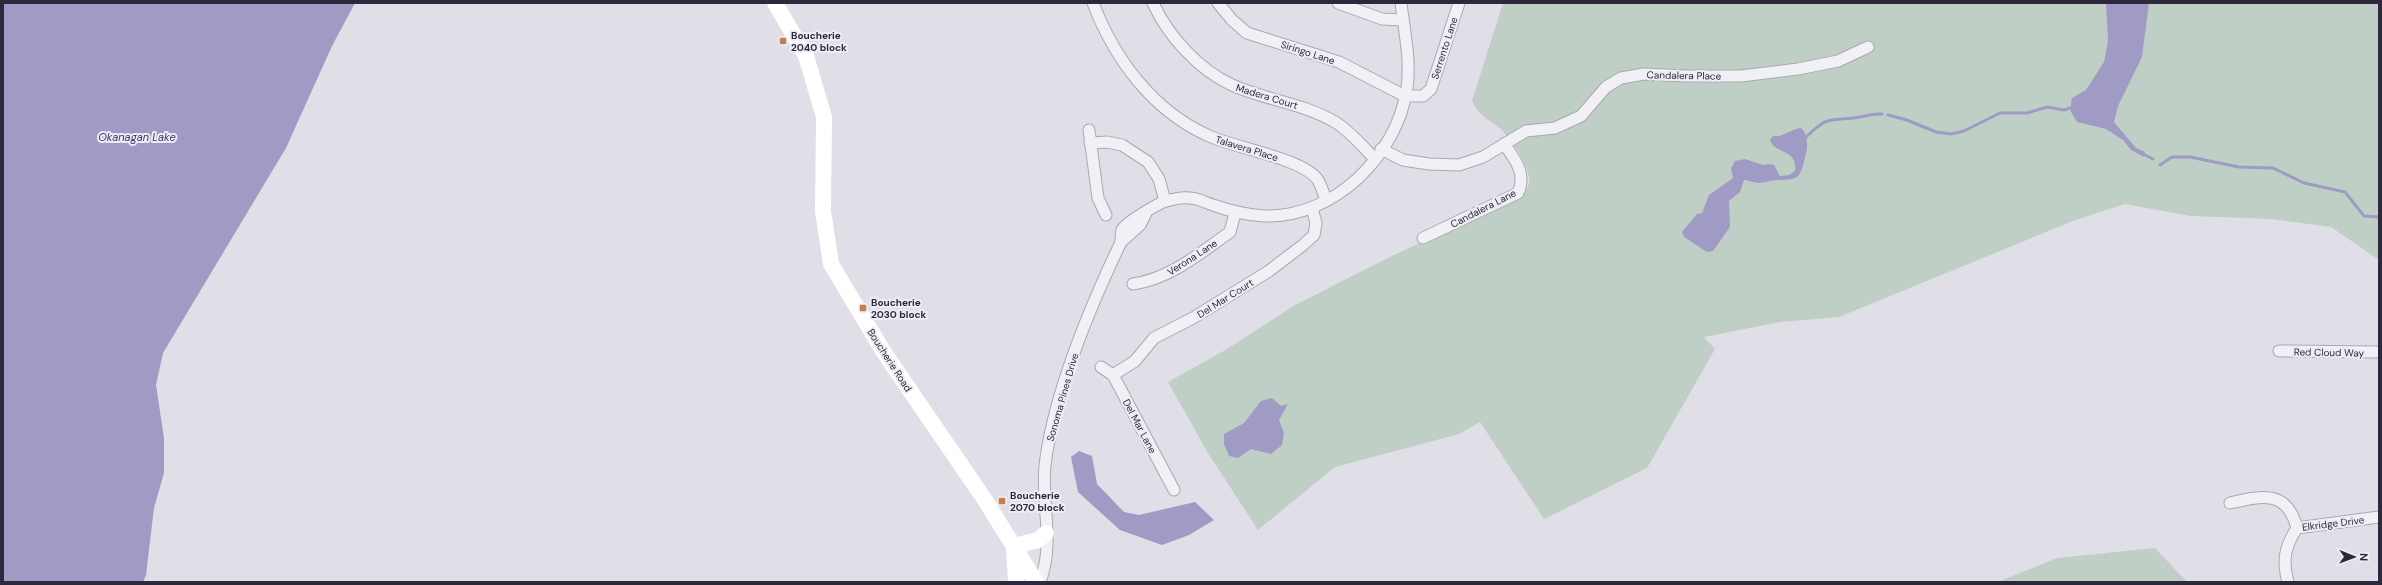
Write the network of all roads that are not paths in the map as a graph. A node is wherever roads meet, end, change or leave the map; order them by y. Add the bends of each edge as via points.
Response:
1 (775, 3) edge
2 (1093, 3) edge
3 (1153, 3) edge
4 (1218, 3) edge
5 (1338, 3) edge
6 (1402, 3) edge
7 (1459, 3) edge
8 (1403, 20) junction
9 (1868, 47) dead end
10 (1405, 96) junction
11 (1089, 130) dead end
12 (1090, 143) junction
13 (1504, 144) junction
14 (1381, 149) junction
15 (1375, 159) junction
16 (1326, 200) junction
17 (1165, 201) junction
18 (1312, 208) junction
19 (1235, 213) junction
20 (1106, 214) dead end
21 (1423, 238) dead end
22 (1133, 284) dead end
23 (2279, 351) dead end
24 (2379, 352) edge
25 (1101, 367) dead end
26 (1113, 375) junction
27 (1174, 490) dead end
28 (2230, 503) dead end
29 (2379, 517) edge
30 (2297, 528) junction
31 (1046, 533) junction
32 (1014, 546) junction
33 (1016, 582) edge
34 (1036, 582) edge
35 (1040, 582) edge
36 (2288, 582) edge

1 - 32 main road, Boucherie Road via 806,56 824,117 823,211 831,264 883,351
2 - 16 street, Talavera Place via 1102,26 1123,63 1150,96 1206,135 1249,151 1278,157 1304,168 1318,180
3 - 15 street, Madera Court via 1179,42 1204,68 1232,85 1301,106 1336,122
4 - 10 street, Siringo Lane via 1232,20 1247,32 1339,62
5 - 8 street via 1382,19
6 - 8 street, Sonoma Pines Drive
7 - 10 street, Serrento Lane via 1431,89 1422,96
8 - 10 street, Sonoma Pines Drive via 1407,65
9 - 13 street, Candalera Place via 1838,61 1798,69 1741,76 1644,74 1621,78 1606,88 1581,116 1555,128 1526,131
10 - 14 street, Sonoma Pines Drive via 1397,122
11 - 12 street
12 - 17 street via 1122,145 1148,162 1159,179
12 - 20 street via 1098,198
13 - 14 street, Candalera Place via 1483,158 1459,165 1404,160
13 - 21 street, Candalera Lane via 1521,173 1522,185 1518,192
14 - 15 street, Sonoma Pines Drive
15 - 16 street, Sonoma Pines Drive via 1360,178
16 - 18 street, Sonoma Pines Drive
17 - 19 street, Sonoma Pines Drive via 1191,198
17 - 31 street, Sonoma Pines Drive via 1136,216 1122,230 1121,242 1074,355 1050,436 1044,483
18 - 19 street, Sonoma Pines Drive via 1264,216
18 - 26 street, Del Mar Court via 1316,223 1314,235 1303,245 1269,271 1193,318 1154,338 1135,361
19 - 22 street, Verona Lane via 1230,232 1168,274
23 - 24 street, Red Cloud Way
25 - 26 street, Del Mar Lane
26 - 27 street, Del Mar Lane
28 - 30 street via 2262,497 2274,499 2289,508
29 - 30 street, Elkridge Drive
30 - 36 street, Elkridge Drive via 2289,539 2284,553
31 - 32 main road via 1038,540
31 - 35 street, Sonoma Pines Drive via 1047,560
32 - 33 main road
32 - 34 main road, Boucherie Road

